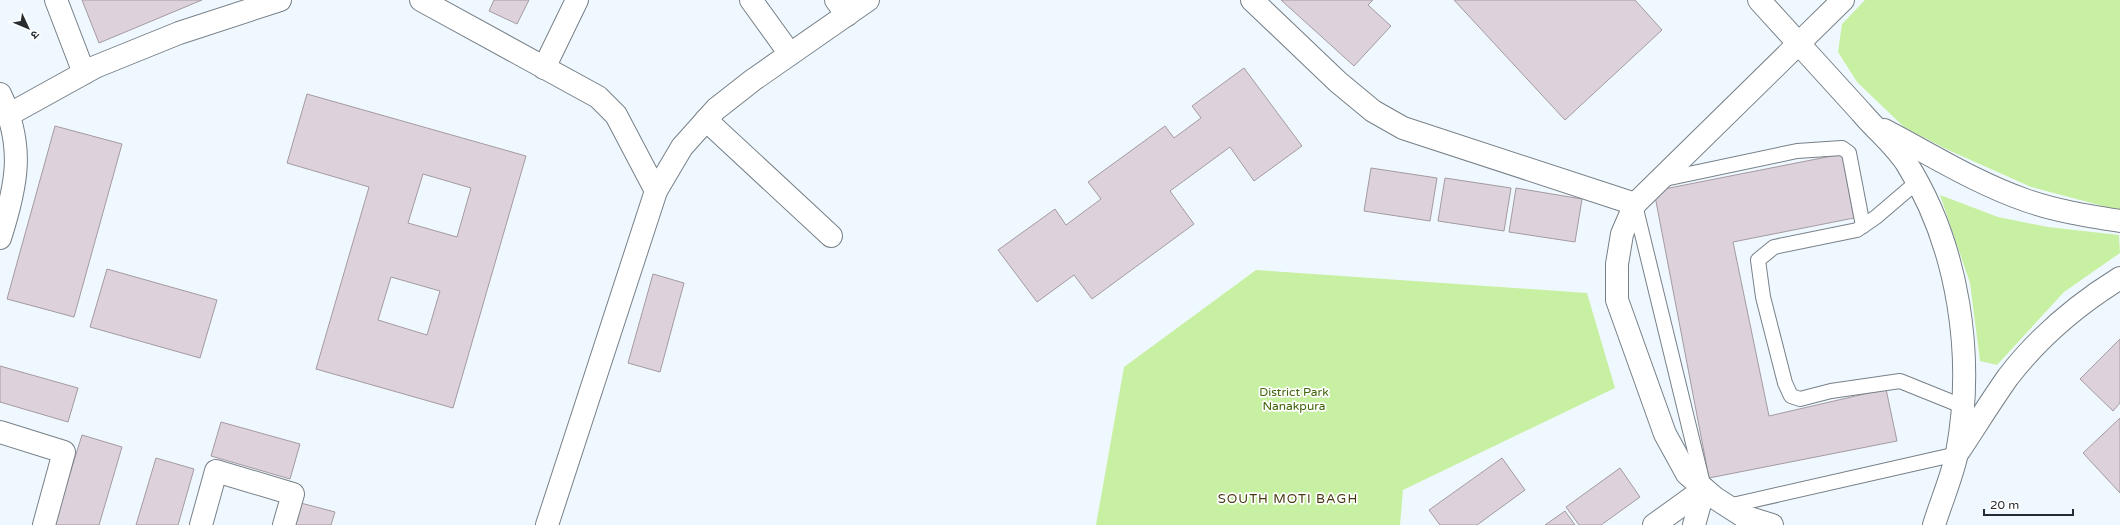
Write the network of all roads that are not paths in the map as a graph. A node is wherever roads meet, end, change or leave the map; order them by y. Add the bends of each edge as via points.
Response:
1 (56, 0) edge
2 (280, 0) edge
3 (421, 0) edge
4 (577, 0) edge
5 (751, 0) edge
6 (868, 0) edge
7 (1252, 0) edge
8 (1759, 0) edge
9 (1843, 0) edge
10 (841, 8) edge
11 (1799, 44) junction
12 (790, 54) junction
13 (544, 68) junction
14 (84, 72) junction
15 (0, 94) edge
16 (10, 114) junction
17 (706, 120) junction
18 (1870, 123) junction
19 (1659, 180) junction
20 (1916, 182) junction
21 (656, 191) junction
22 (1635, 204) junction
23 (2120, 221) edge
24 (1863, 226) junction
25 (831, 236) dead end
26 (0, 238) edge
27 (2120, 278) edge
28 (1962, 406) junction
29 (0, 432) edge
30 (1957, 454) junction
31 (1704, 489) junction
32 (1728, 506) junction
33 (44, 525) edge
34 (201, 525) edge
35 (284, 525) edge
36 (547, 525) edge
37 (1654, 525) edge
38 (1694, 525) edge
39 (1772, 525) edge
40 (1934, 525) edge

1 - 14 street
2 - 14 street via 179,33
3 - 13 street
4 - 13 street
5 - 12 street
6 - 10 street
7 - 22 street via 1338,82 1373,111 1403,128
8 - 11 street
9 - 11 street
10 - 12 street
11 - 18 street
11 - 19 street
12 - 17 street via 716,109
13 - 21 street via 598,98 616,115
14 - 16 street
15 - 16 street
16 - 26 street via 17,161 12,199
17 - 21 street via 682,147
17 - 25 street
18 - 20 street via 1906,163
18 - 23 street via 1968,175 2024,200 2073,214
19 - 22 street
19 - 24 lane via 1797,151 1842,148 1849,153
20 - 24 lane
20 - 28 street via 1931,207 1948,255 1963,346
21 - 36 street
22 - 31 lane
22 - 31 street via 1622,234 1617,264 1617,300 1665,434 1687,474
24 - 28 lane via 1857,230 1774,247 1758,260 1763,297 1785,383 1791,396 1800,399 1831,391 1900,381
27 - 30 street via 2094,294 2050,331 2009,377
28 - 30 street
29 - 33 street via 64,452
30 - 32 lane
30 - 40 street
31 - 32 street
31 - 37 street
31 - 38 street
32 - 39 street via 1743,516
34 - 35 street via 216,471 292,494

